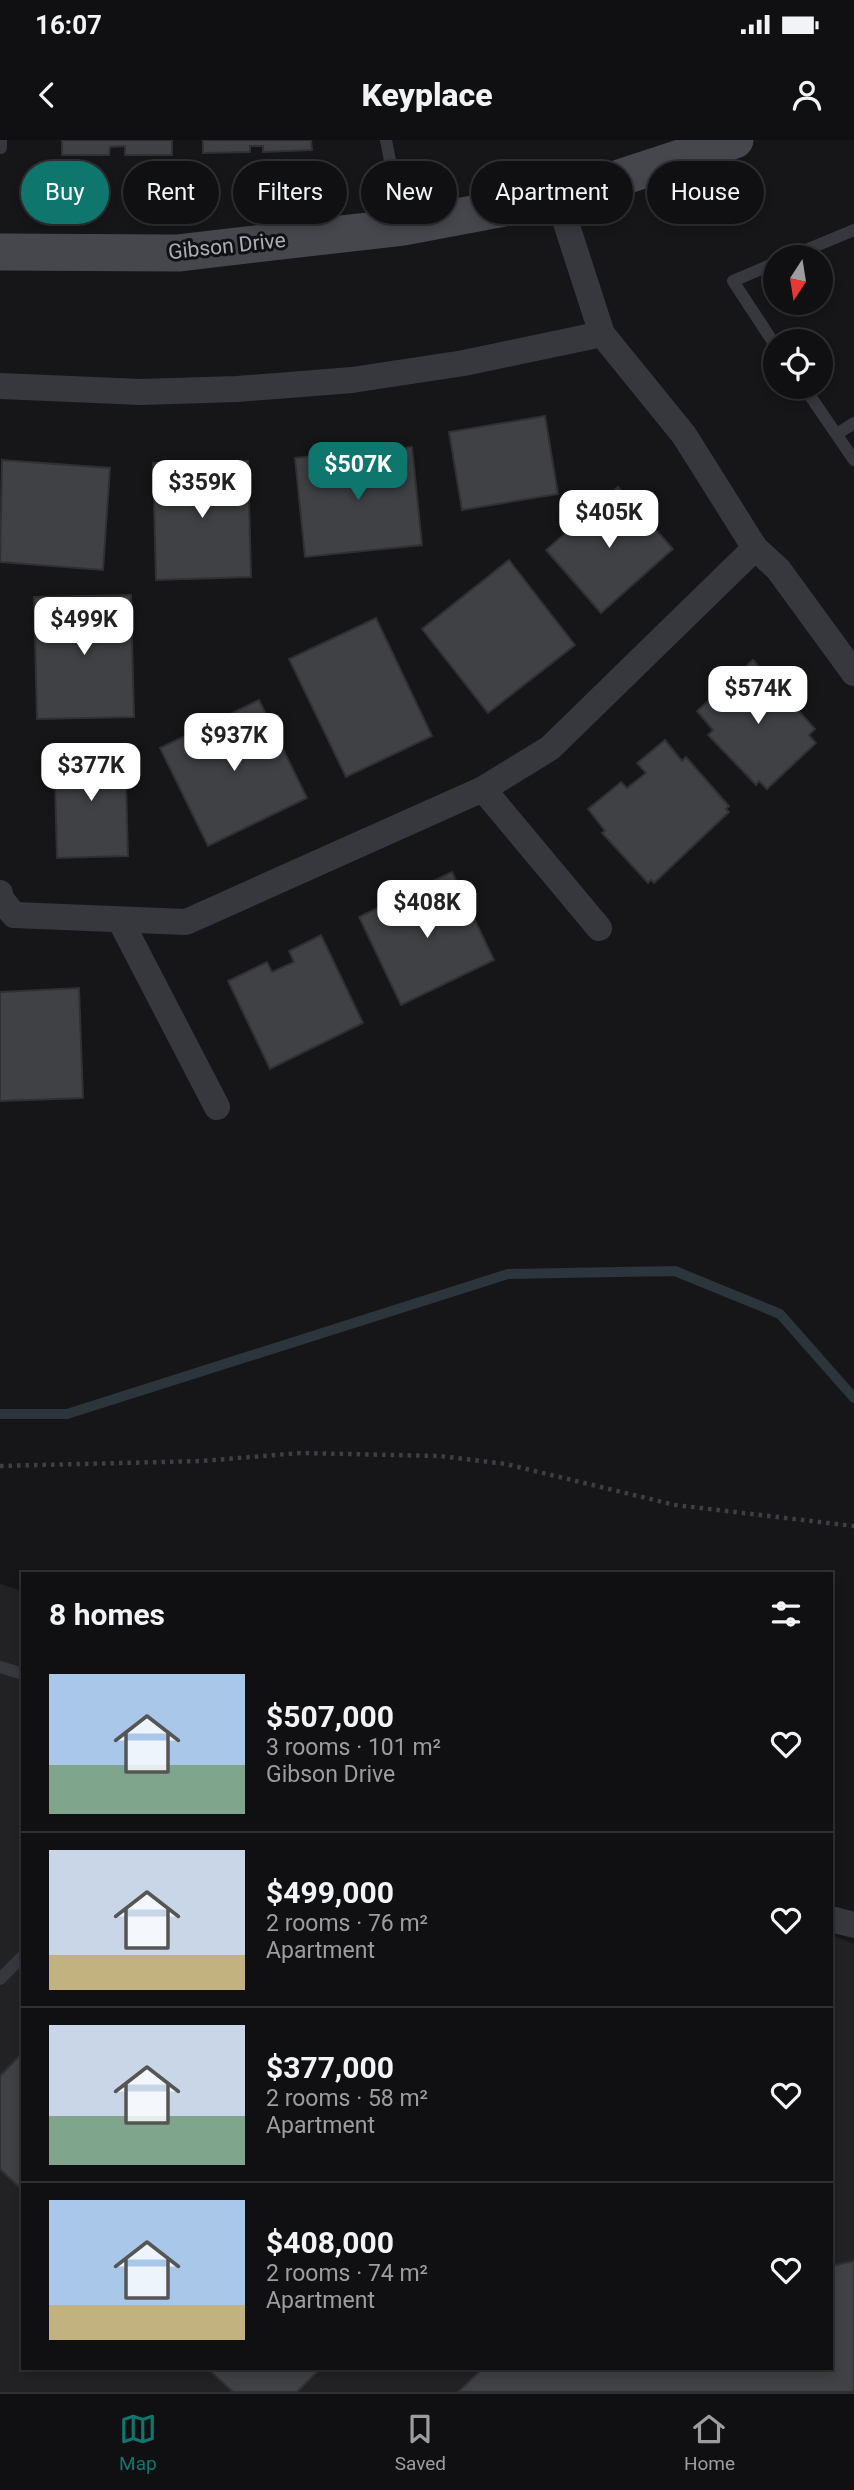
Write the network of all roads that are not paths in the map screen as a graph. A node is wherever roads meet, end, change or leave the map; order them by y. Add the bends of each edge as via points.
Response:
1 (1, 140) edge
2 (386, 140) edge
3 (735, 140) edge
4 (1, 148) edge
5 (633, 173) edge
6 (471, 214) edge
7 (566, 224) edge
8 (403, 227) junction
9 (854, 230) edge
10 (818, 245) edge
11 (0, 252) edge
12 (763, 268) edge
13 (764, 329) edge
14 (602, 334) junction
15 (0, 386) edge
16 (812, 399) edge
17 (854, 423) edge
18 (837, 434) junction
19 (854, 460) edge
20 (754, 548) junction
21 (854, 673) edge
22 (483, 789) junction
23 (0, 893) edge
24 (120, 919) junction
25 (599, 928) dead end
26 (216, 1107) dead end
27 (0, 1667) edge
28 (21, 1673) edge
29 (833, 1920) edge
30 (854, 1925) edge
31 (21, 1958) edge
32 (0, 1979) edge

1 - 4 lane
2 - 8 lane
3 - 5 street, Gibson Drive
6 - 8 street, Gibson Drive
7 - 14 street
8 - 11 street, Gibson Drive via 178,253
9 - 10 lane
12 - 13 lane via 733,281
14 - 15 street via 464,363 352,380 141,392
14 - 20 street via 684,435
16 - 18 lane
17 - 18 lane
18 - 19 lane
20 - 21 street via 778,569
20 - 22 street via 550,748
22 - 24 street via 186,922
22 - 25 street
23 - 24 street via 14,915
24 - 26 street
27 - 28 lane
29 - 30 street
31 - 32 lane

